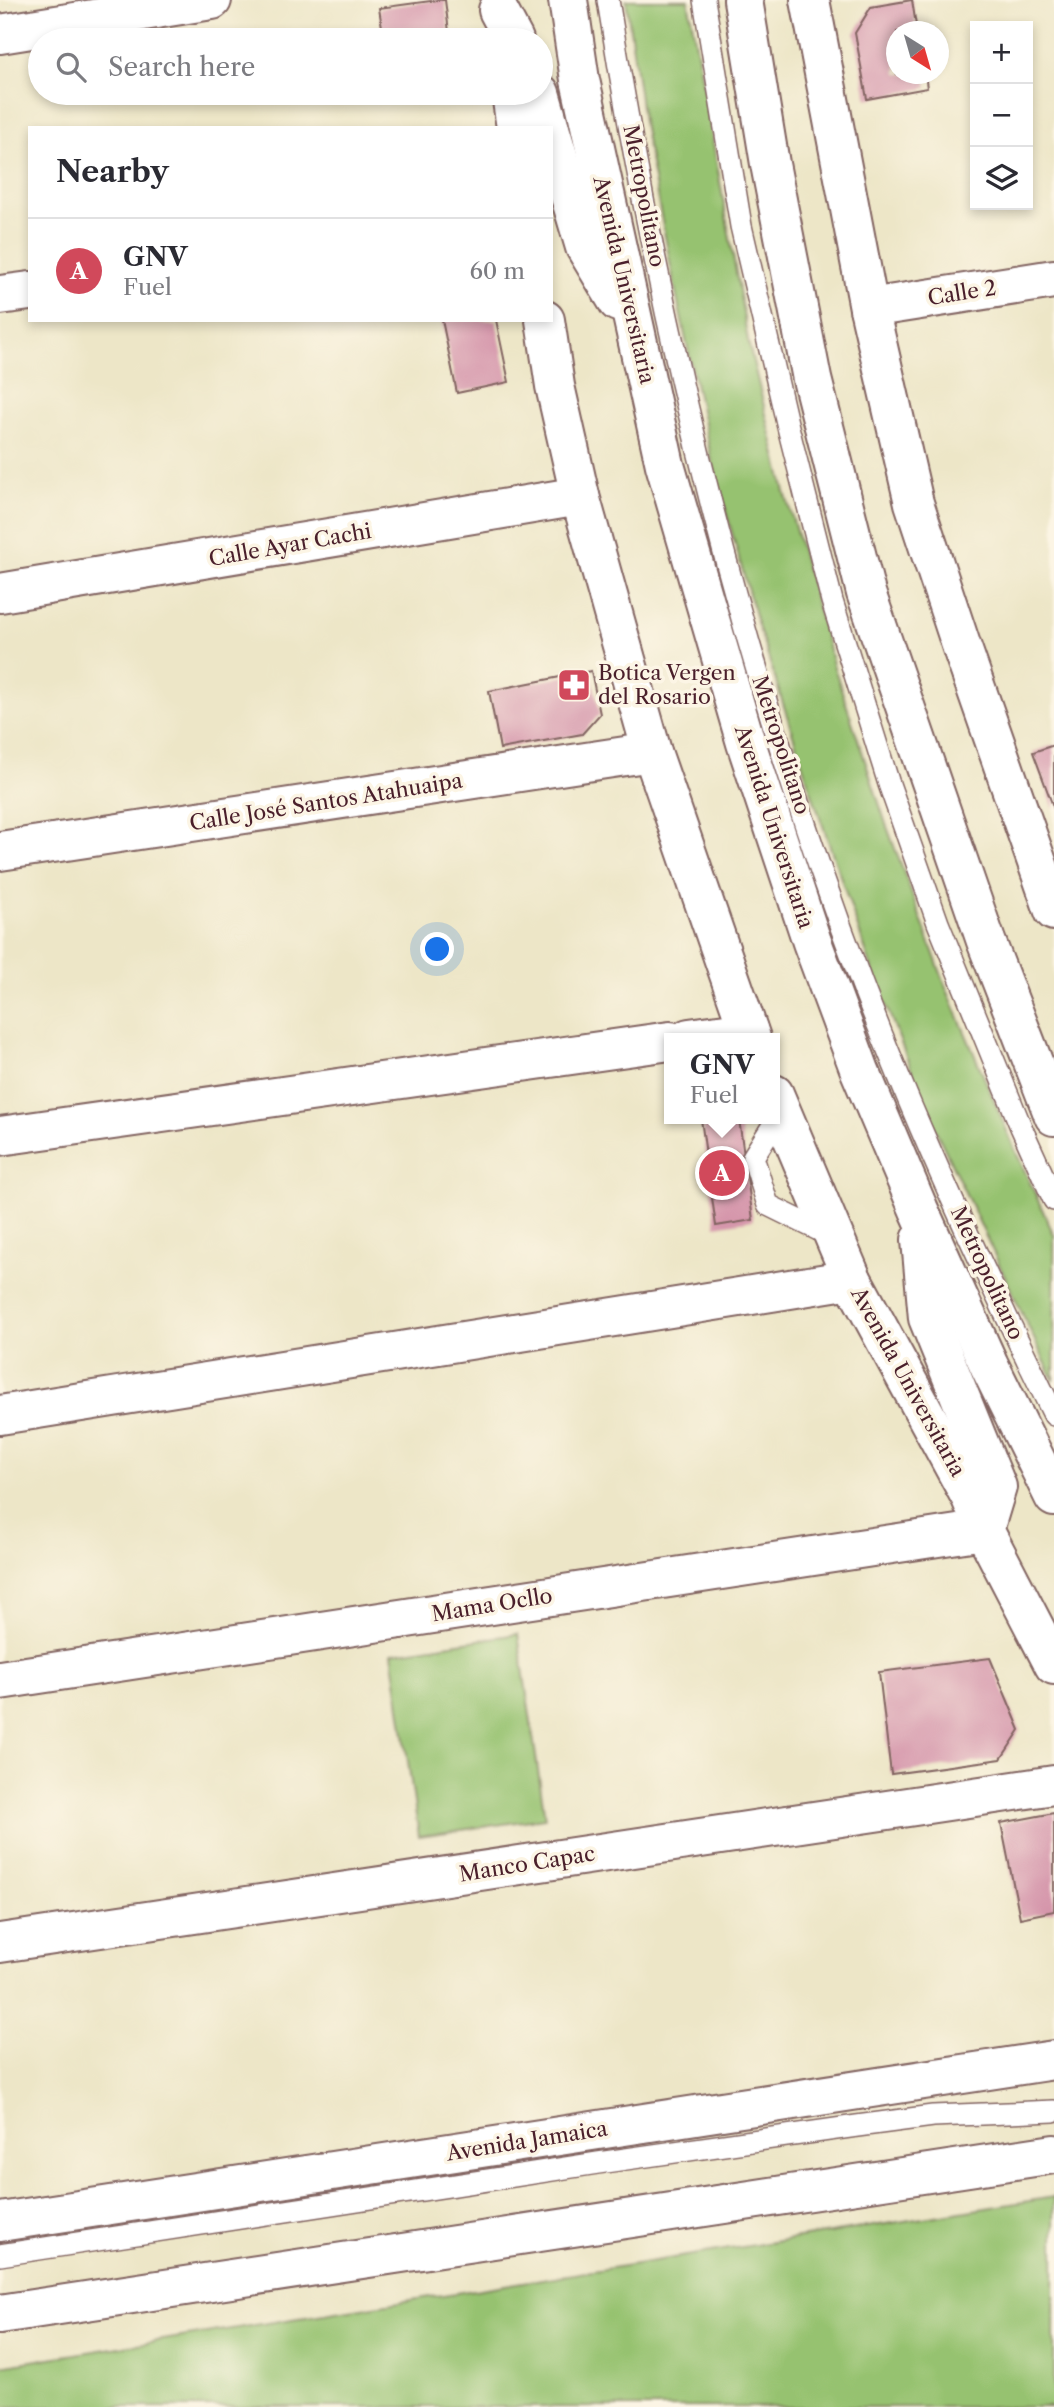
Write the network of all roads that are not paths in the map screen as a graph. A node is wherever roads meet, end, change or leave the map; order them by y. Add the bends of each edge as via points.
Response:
1 (212, 0) edge
2 (568, 0) edge
3 (608, 0) edge
4 (704, 0) edge
5 (743, 0) edge
6 (810, 0) edge
7 (37, 28) edge
8 (28, 30) edge
9 (0, 34) edge
10 (513, 105) edge
11 (544, 105) edge
12 (516, 126) edge
13 (550, 126) edge
14 (553, 137) edge
15 (1054, 279) edge
16 (28, 291) edge
17 (0, 295) edge
18 (869, 308) junction
19 (545, 322) edge
20 (636, 333) junction
21 (580, 496) junction
22 (0, 593) edge
23 (652, 752) junction
24 (0, 851) edge
25 (1054, 911) edge
26 (750, 1033) edge
27 (664, 1042) edge
28 (780, 1108) edge
29 (1054, 1116) edge
30 (0, 1136) edge
31 (1054, 1200) edge
32 (919, 1210) junction
33 (852, 1279) junction
34 (0, 1415) edge
35 (1054, 1415) edge
36 (1054, 1497) edge
37 (984, 1530) junction
38 (1054, 1665) edge
39 (0, 1680) edge
40 (1054, 1786) edge
41 (0, 1944) edge
42 (1054, 2060) edge
43 (1054, 2111) edge
44 (1054, 2154) edge
45 (0, 2222) edge
46 (0, 2256) edge
47 (0, 2314) edge

1 - 7 street
2 - 20 street, Avenida Universitaria via 580,80
3 - 35 lane, Metropolitano via 650,232 696,446 763,687 816,855 868,998 984,1273
4 - 31 lane via 741,226 832,601 938,923
5 - 29 street via 812,379 866,593 986,941
6 - 18 street
8 - 9 street
10 - 12 street
11 - 13 street
14 - 20 street via 585,247
15 - 18 street, Calle 2
16 - 17 street
18 - 25 street via 914,503
19 - 21 street
20 - 32 street, Avenida Universitaria via 665,466 746,743 860,1072
21 - 22 street, Calle Ayar Cachi
21 - 23 street
23 - 24 street, Calle José Santos Atahuaipa
23 - 26 street
27 - 30 street
28 - 33 street, Avenida Universitaria
32 - 36 street, Avenida Universitaria
32 - 37 street via 928,1318 997,1487
33 - 34 street
33 - 37 street, Avenida Universitaria
37 - 38 street, Avenida Universitaria
37 - 39 street, Mama Ocllo
40 - 41 street, Manco Capac
42 - 45 street, Avenida Jamaica
43 - 46 lane via 933,2116 870,2124
44 - 47 street

